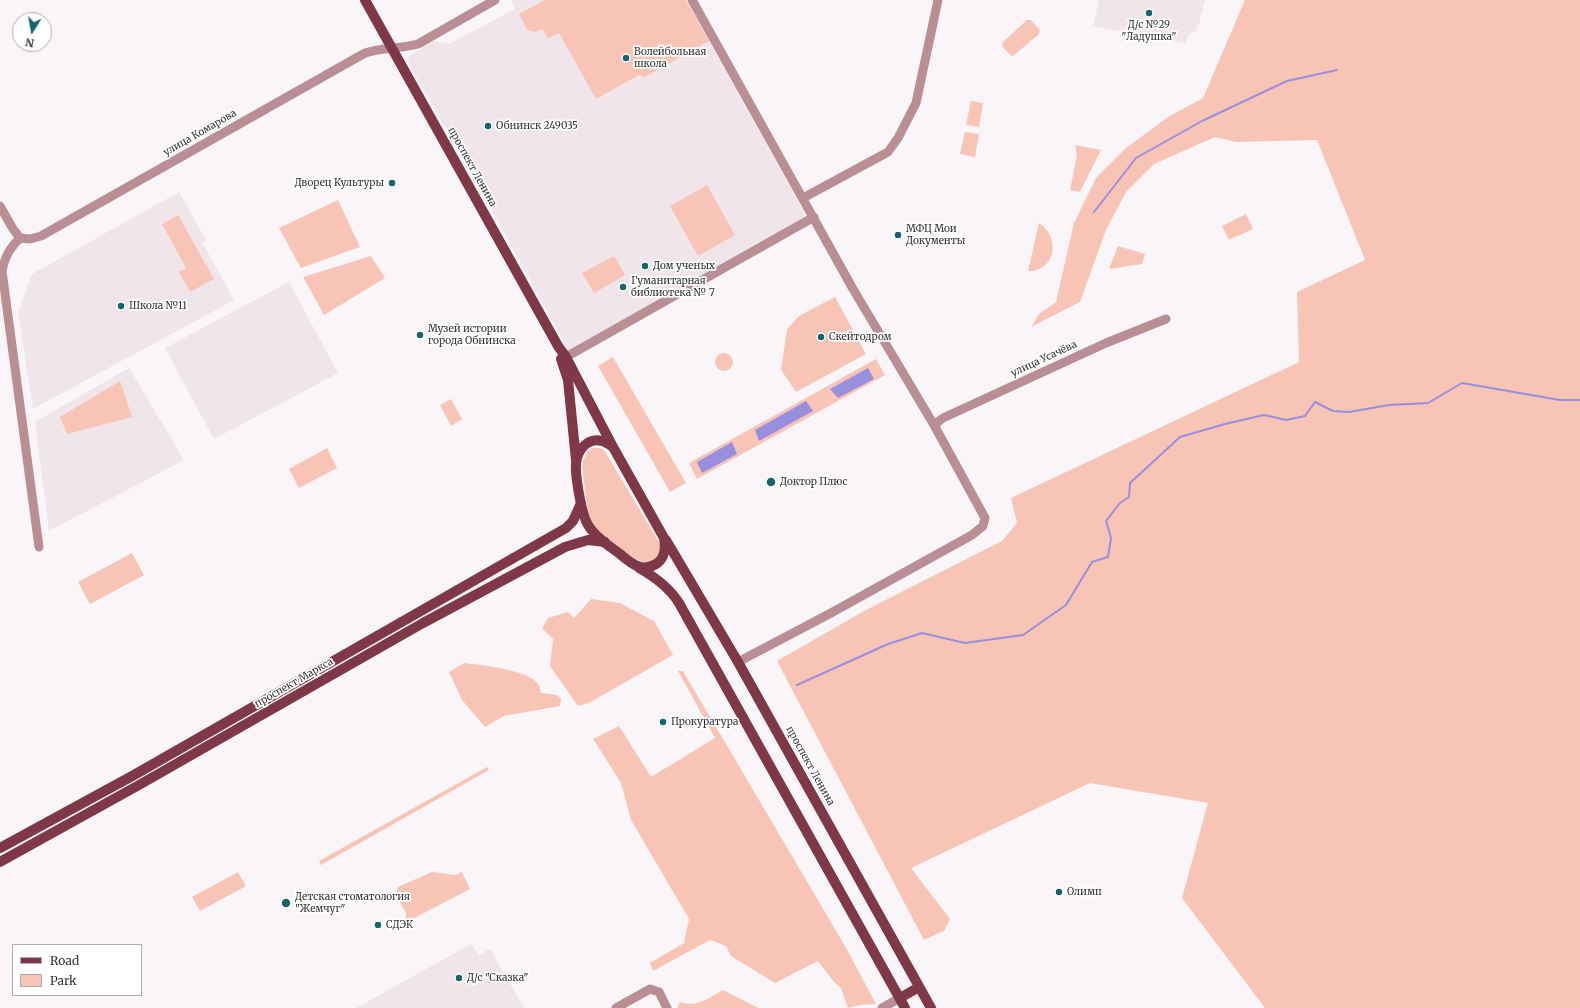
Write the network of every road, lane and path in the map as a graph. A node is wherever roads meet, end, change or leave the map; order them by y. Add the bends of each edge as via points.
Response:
1 (365, 0) edge
2 (494, 0) edge
3 (692, 0) edge
4 (938, 0) edge
5 (392, 48) junction
6 (803, 198) junction
7 (0, 206) edge
8 (814, 217) junction
9 (20, 238) junction
10 (1166, 319) dead end
11 (558, 346) junction
12 (566, 357) junction
13 (934, 425) junction
14 (613, 447) junction
15 (576, 464) junction
16 (581, 503) junction
17 (558, 532) junction
18 (664, 538) junction
19 (605, 542) junction
20 (39, 547) dead end
21 (565, 547) junction
22 (633, 565) junction
23 (738, 662) junction
24 (0, 848) edge
25 (0, 862) edge
26 (919, 987) junction
27 (900, 998) junction
28 (616, 1008) edge
29 (667, 1008) edge
30 (882, 1008) edge
31 (905, 1008) edge
32 (931, 1008) edge

1 - 5 main road, проспект Ленина
2 - 5 street, улица Комарова via 418,44
3 - 6 street
4 - 6 street via 916,103 898,138 888,152
5 - 9 street, улица Комарова via 378,49 365,54 42,236 30,240
5 - 11 main road, проспект Ленина
6 - 8 street
7 - 9 street
8 - 12 street
8 - 13 street via 853,289
9 - 20 street via 9,250 2,271
10 - 13 street, улица Усачёва via 1106,343 943,418
11 - 12 main road, проспект Ленина
11 - 15 main road, проспект Ленина via 568,380
12 - 14 main road, проспект Ленина
13 - 23 street via 985,518 983,526 938,555
14 - 15 main road via 598,440 587,443 580,452
14 - 18 main road, проспект Ленина
15 - 16 main road, проспект Ленина
16 - 17 main road, проспект Маркса via 573,521
16 - 19 main road, проспект Ленина via 589,527
17 - 21 main road
17 - 24 main road, проспект Маркса via 141,771
18 - 22 main road via 666,549 657,563 647,568
18 - 23 main road, проспект Ленина
19 - 21 main road, проспект Маркса via 588,540
19 - 22 main road, проспект Ленина
21 - 25 main road, проспект Маркса via 423,623
22 - 27 main road via 657,579 680,603
23 - 26 main road, проспект Ленина
26 - 27 main road
26 - 32 main road, проспект Ленина
27 - 30 street
27 - 31 main road
28 - 29 street via 650,989 659,992

